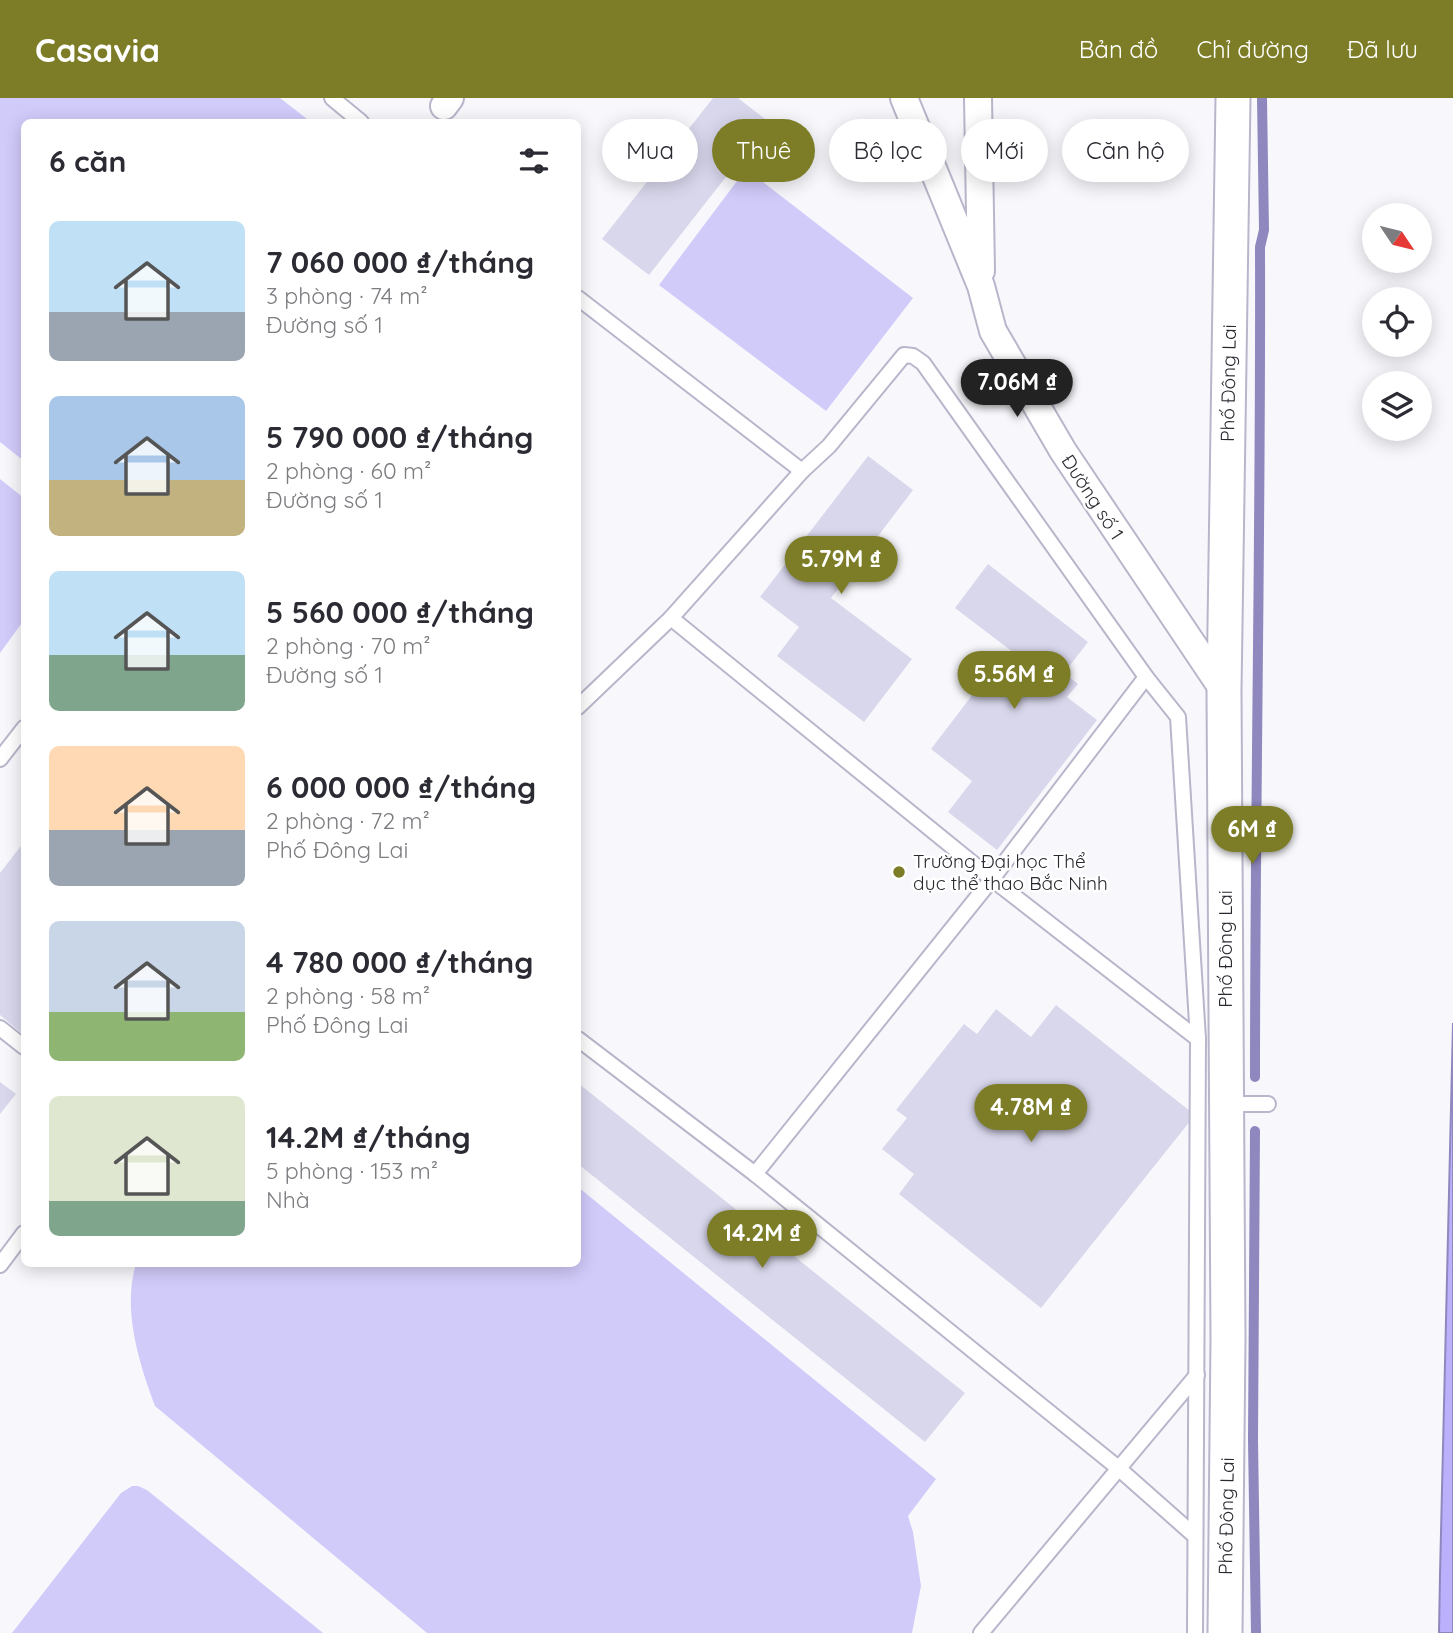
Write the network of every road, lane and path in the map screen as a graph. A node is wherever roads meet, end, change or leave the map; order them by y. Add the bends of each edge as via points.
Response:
1 (332, 98) edge
2 (904, 98) edge
3 (978, 98) edge
4 (1233, 98) edge
5 (357, 119) edge
6 (981, 286) junction
7 (581, 300) edge
8 (802, 471) junction
9 (671, 618) junction
10 (1146, 677) junction
11 (1224, 691) junction
12 (581, 704) edge
13 (21, 732) edge
14 (0, 759) edge
15 (992, 878) junction
16 (0, 1028) edge
17 (1198, 1040) junction
18 (581, 1041) edge
19 (21, 1045) edge
20 (1226, 1104) junction
21 (1268, 1104) dead end
22 (755, 1174) junction
23 (21, 1237) edge
24 (0, 1265) edge
25 (1197, 1375) junction
26 (1118, 1467) junction
27 (1195, 1536) junction
28 (981, 1633) edge
29 (1195, 1633) edge
30 (1225, 1633) edge

1 - 5 lane
2 - 6 street, Đường số 1
3 - 6 street
4 - 11 street, Phố Đông Lai
6 - 11 street, Đường số 1 via 993,331 1037,407
7 - 8 lane
8 - 9 lane
8 - 10 lane via 829,446 905,355 913,356 923,363
9 - 12 lane
9 - 15 lane
10 - 15 lane
10 - 17 lane via 1178,717
11 - 20 street, Phố Đông Lai
13 - 14 lane
15 - 17 lane
15 - 22 lane
16 - 19 lane
17 - 25 lane
18 - 22 lane
20 - 21 lane
20 - 30 street, Phố Đông Lai
22 - 26 lane
23 - 24 lane
25 - 26 lane
25 - 27 lane
26 - 27 lane
26 - 28 lane
27 - 29 lane

